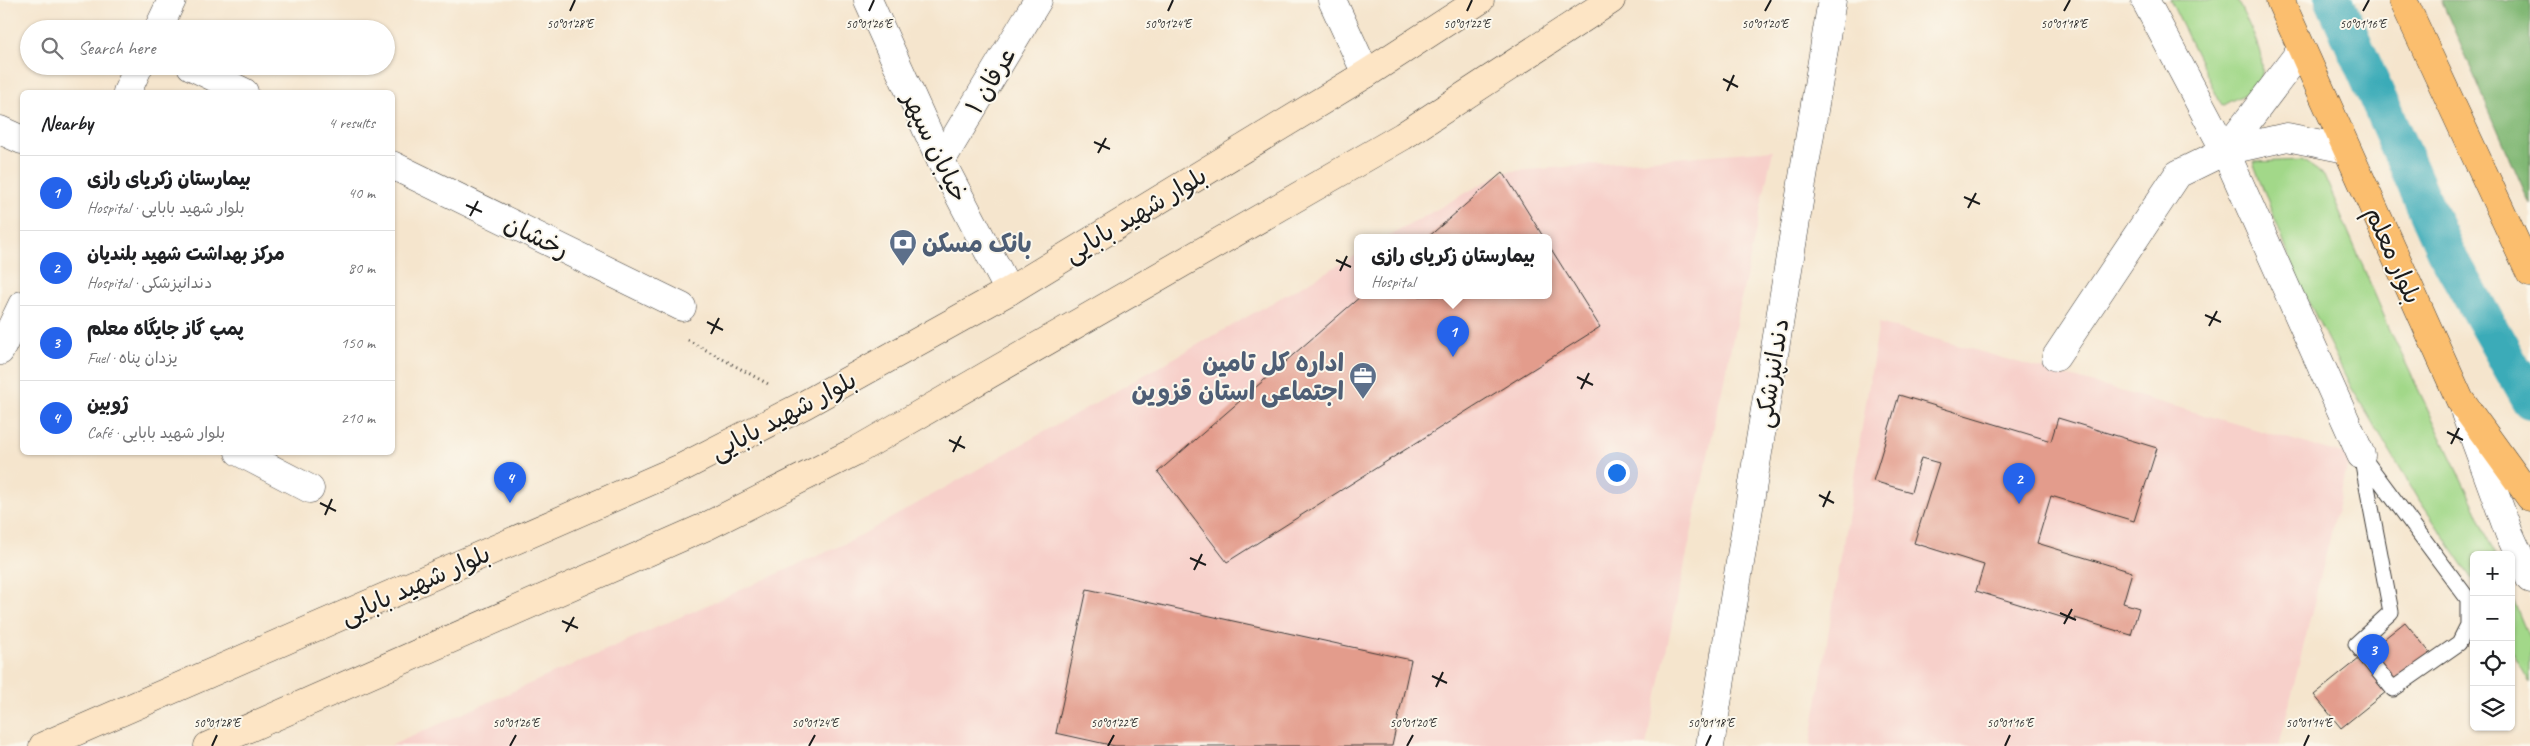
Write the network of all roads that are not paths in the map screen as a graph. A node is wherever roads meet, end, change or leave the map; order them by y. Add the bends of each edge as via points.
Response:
1 (172, 0) edge
2 (1038, 0) edge
3 (1332, 0) edge
4 (1480, 0) edge
5 (1611, 0) edge
6 (1832, 0) edge
7 (2146, 0) edge
8 (2280, 0) edge
9 (2403, 0) edge
10 (868, 1) edge
11 (162, 20) edge
12 (2302, 49) junction
13 (1366, 74) junction
14 (135, 75) edge
15 (209, 75) edge
16 (128, 90) edge
17 (240, 90) edge
18 (0, 130) edge
19 (20, 139) edge
20 (2346, 149) junction
21 (2225, 151) junction
22 (941, 161) junction
23 (395, 166) edge
24 (2530, 273) edge
25 (1009, 291) junction
26 (682, 307) road end
27 (20, 311) edge
28 (10, 342) edge
29 (2056, 357) dead end
30 (2460, 400) junction
31 (245, 455) edge
32 (2361, 455) junction
33 (310, 489) dead end
34 (2530, 497) edge
35 (2530, 579) edge
36 (43, 746) edge
37 (208, 746) edge
38 (1710, 746) edge

1 - 11 street
2 - 22 street, عرفان ۱
3 - 13 street
4 - 13 main road, بلوار شهید بابایی
5 - 37 main road via 1403,136 854,452 707,526
6 - 38 street, دندانپزشکی
7 - 21 street
8 - 12 main road, بلوار معلم
9 - 24 main road
10 - 22 street, خیابان سپهر
12 - 20 main road, بلوار معلم
12 - 21 street
13 - 25 main road, بلوار شهید بابایی
14 - 16 street
15 - 17 street
18 - 19 street
20 - 21 street via 2287,137
20 - 30 main road, بلوار معلم
21 - 29 street via 2178,174
21 - 32 street
22 - 25 street, خیابان سپهر
23 - 26 street, رخشان
25 - 36 main road, بلوار شهید بابایی via 804,405 684,467
27 - 28 street
30 - 34 main road, بلوار معلم
30 - 35 street via 2509,533
31 - 33 street
32 - 32 lane via 2391,612 2356,644 2394,689 2459,643 2468,625 2468,598

